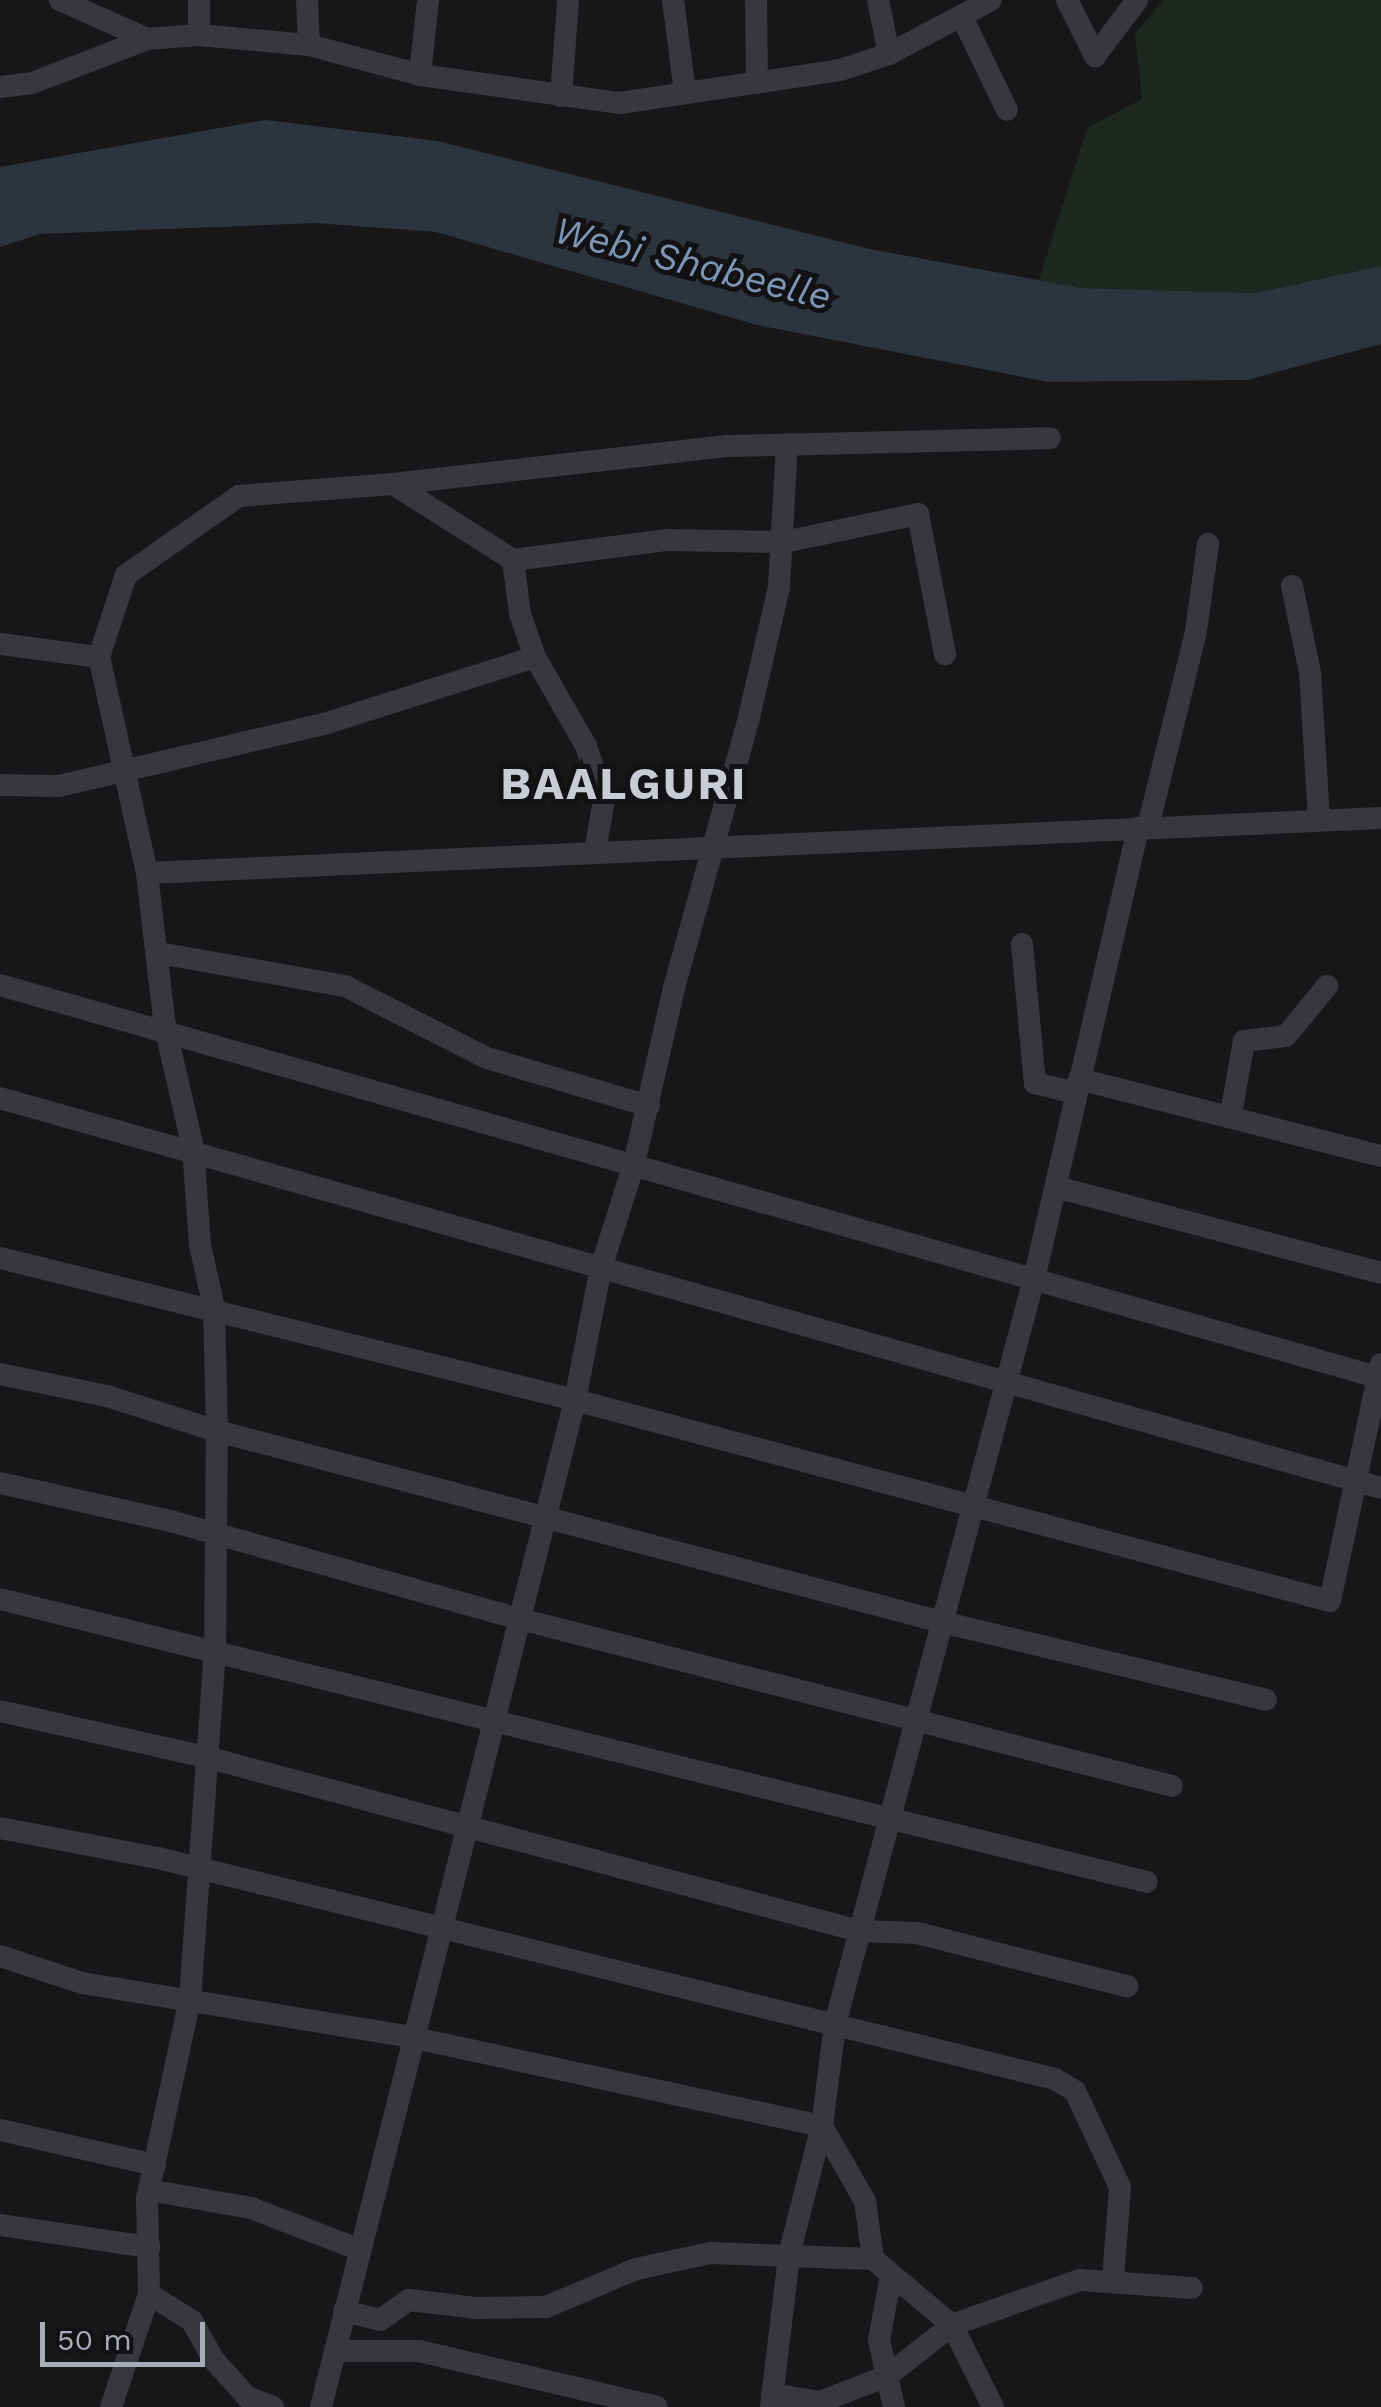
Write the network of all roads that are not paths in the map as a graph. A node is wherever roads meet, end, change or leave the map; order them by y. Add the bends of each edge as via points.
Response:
1 (199, 0) edge
2 (307, 0) edge
3 (428, 0) edge
4 (568, 0) edge
5 (672, 0) edge
6 (756, 0) edge
7 (878, 0) edge
8 (990, 0) edge
9 (1066, 0) edge
10 (1138, 0) edge
11 (73, 2) edge
12 (962, 17) junction
13 (199, 35) junction
14 (147, 38) junction
15 (308, 46) junction
16 (889, 54) junction
17 (420, 76) junction
18 (756, 83) junction
19 (0, 87) edge
20 (685, 92) junction
21 (561, 96) junction
22 (1007, 110) dead end
23 (1050, 438) dead end
24 (787, 444) junction
25 (393, 484) junction
26 (784, 542) junction
27 (1208, 544) dead end
28 (513, 560) junction
29 (1292, 586) dead end
30 (0, 644) edge
31 (945, 654) dead end
32 (99, 657) junction
33 (536, 657) junction
34 (122, 771) junction
35 (0, 785) edge
36 (1381, 818) edge
37 (1319, 821) junction
38 (1143, 827) junction
39 (714, 844) junction
40 (594, 851) junction
41 (147, 873) junction
42 (1022, 944) dead end
43 (159, 952) junction
44 (0, 985) edge
45 (1327, 986) dead end
46 (165, 1027) junction
47 (1078, 1086) junction
48 (0, 1098) edge
49 (649, 1106) junction
50 (1232, 1114) junction
51 (192, 1148) junction
52 (1381, 1156) edge
53 (634, 1164) junction
54 (1056, 1187) junction
55 (0, 1258) edge
56 (601, 1268) junction
57 (1381, 1273) edge
58 (1035, 1275) junction
59 (214, 1308) junction
60 (1380, 1373) edge
61 (0, 1374) edge
62 (1003, 1385) junction
63 (574, 1400) junction
64 (217, 1431) junction
65 (1355, 1480) junction
66 (0, 1482) edge
67 (1381, 1488) edge
68 (970, 1507) junction
69 (544, 1514) junction
70 (214, 1536) junction
71 (0, 1598) edge
72 (516, 1618) junction
73 (942, 1622) junction
74 (215, 1652) junction
75 (1266, 1700) dead end
76 (0, 1711) edge
77 (919, 1720) junction
78 (495, 1722) junction
79 (206, 1757) junction
80 (1172, 1786) dead end
81 (889, 1821) junction
82 (465, 1824) junction
83 (0, 1828) edge
84 (202, 1874) junction
85 (1147, 1882) dead end
86 (859, 1931) junction
87 (440, 1932) junction
88 (0, 1956) edge
89 (1127, 1986) dead end
90 (190, 1998) junction
91 (835, 2024) junction
92 (410, 2036) junction
93 (822, 2126) junction
94 (0, 2130) edge
95 (155, 2165) junction
96 (149, 2190) junction
97 (0, 2226) edge
98 (149, 2247) junction
99 (358, 2248) junction
100 (789, 2255) junction
101 (873, 2259) junction
102 (891, 2276) junction
103 (1113, 2280) junction
104 (1192, 2288) dead end
105 (149, 2294) junction
106 (344, 2312) junction
107 (952, 2325) junction
108 (335, 2350) junction
109 (887, 2376) junction
110 (772, 2401) edge
111 (110, 2407) edge
112 (272, 2407) edge
113 (321, 2407) edge
114 (657, 2407) edge
115 (894, 2407) edge
116 (993, 2407) edge

1 - 13 street
2 - 15 street
3 - 17 street
4 - 21 street
5 - 20 street
6 - 18 street
7 - 16 street
8 - 12 street
9 - 10 street via 1096,56
11 - 14 street
12 - 16 street
12 - 22 street
13 - 14 street
13 - 15 street
14 - 19 street via 32,83
15 - 17 street
16 - 18 street via 794,82
17 - 21 street
18 - 20 street
20 - 21 street via 620,103
23 - 24 street
24 - 25 street via 512,466
24 - 26 street
25 - 28 street
25 - 32 street via 239,496 126,575
26 - 28 street via 666,540
26 - 31 street via 918,514
26 - 39 street
27 - 38 street via 1196,631
28 - 33 street via 520,614
29 - 37 street via 1310,672
30 - 32 street
32 - 34 street
33 - 34 street via 327,723
33 - 40 street via 586,746 604,800
34 - 35 street via 59,786
34 - 41 street
36 - 37 street
37 - 38 street
38 - 39 street
38 - 47 street
39 - 40 street
39 - 49 street
40 - 41 street
41 - 43 street
42 - 47 street via 1035,1083
43 - 46 street
43 - 49 street via 345,986 487,1058
44 - 46 street
45 - 50 street via 1286,1036 1244,1041
46 - 51 street
46 - 53 street via 233,1055
47 - 50 street
47 - 54 street
48 - 51 street
49 - 53 street
50 - 52 street
51 - 56 street
51 - 59 street via 200,1245
53 - 56 street
53 - 58 street
54 - 57 street
54 - 58 street
55 - 59 street
56 - 62 street
56 - 63 street
58 - 60 street
58 - 62 street
59 - 63 street
59 - 64 street
60 - 65 street
61 - 64 street via 108,1396
62 - 65 street
62 - 68 street
63 - 68 street
63 - 69 street
64 - 69 street
64 - 70 street
65 - 67 street
65 - 68 street via 1330,1601
66 - 70 street
68 - 73 street
69 - 72 street
69 - 73 street
70 - 72 street
70 - 74 street
71 - 74 street
72 - 77 street
72 - 78 street
73 - 75 street
73 - 77 street
74 - 78 street
74 - 79 street
76 - 79 street
77 - 80 street
77 - 81 street
78 - 81 street
78 - 82 street
79 - 82 street
79 - 84 street
81 - 85 street
81 - 86 street
82 - 86 street
82 - 87 street
83 - 84 street via 158,1858
84 - 87 street
84 - 90 street
86 - 89 street via 918,1933
86 - 91 street
87 - 91 street
87 - 92 street
88 - 90 street via 82,1982
90 - 92 street
90 - 95 street
91 - 93 street
91 - 103 street via 1055,2078 1075,2090 1120,2187
92 - 93 street
92 - 99 street
93 - 100 street
93 - 101 street via 865,2201
94 - 95 street
95 - 96 street
96 - 98 street
96 - 99 street via 252,2208
97 - 98 street
98 - 105 street
99 - 106 street
100 - 101 street
100 - 106 street via 710,2253 636,2268 546,2307 409,2300 380,2320
100 - 110 street
101 - 102 street
102 - 107 street
102 - 109 street via 879,2340
103 - 104 street
103 - 107 street via 1080,2280
105 - 111 street
105 - 112 street via 192,2321 213,2359 247,2397
106 - 108 street
107 - 109 street
107 - 116 street
108 - 113 street
108 - 114 street via 420,2351
109 - 110 street via 820,2402
109 - 115 street

